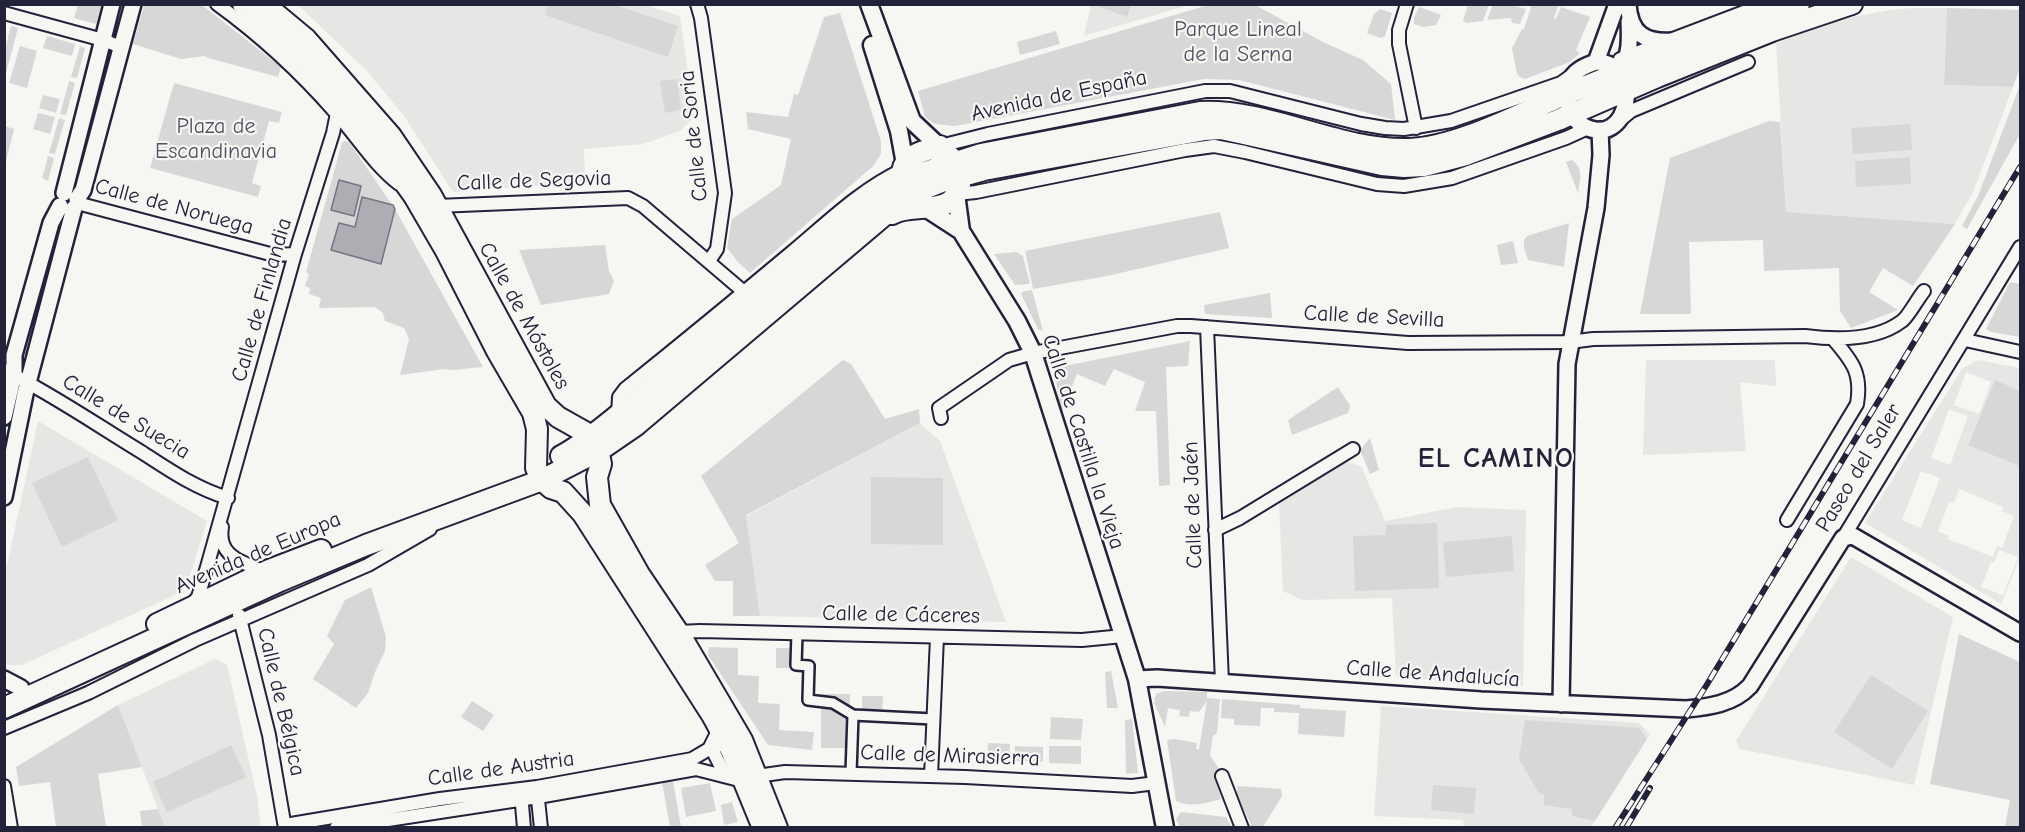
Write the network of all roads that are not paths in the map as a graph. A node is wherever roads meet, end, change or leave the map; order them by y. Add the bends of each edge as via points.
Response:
1 (112, 4) edge
2 (133, 4) edge
3 (217, 4) edge
4 (243, 4) edge
5 (264, 4) edge
6 (697, 4) edge
7 (858, 4) edge
8 (869, 4) edge
9 (1407, 4) edge
10 (1617, 4) edge
11 (1765, 4) edge
12 (1799, 4) edge
13 (1852, 4) edge
14 (1629, 11) edge
15 (4, 13) edge
16 (103, 40) junction
17 (1673, 41) junction
18 (121, 47) junction
19 (1748, 62) dead end
20 (1616, 69) junction
21 (1578, 70) junction
22 (1566, 94) junction
23 (337, 113) junction
24 (1571, 113) junction
25 (1619, 121) junction
26 (1416, 128) junction
27 (1594, 129) junction
28 (948, 164) junction
29 (904, 178) junction
30 (976, 192) junction
31 (414, 196) junction
32 (70, 202) junction
33 (437, 206) junction
34 (924, 207) junction
35 (876, 223) junction
36 (961, 231) junction
37 (2020, 247) edge
38 (295, 254) junction
39 (709, 261) junction
40 (1923, 291) dead end
41 (744, 292) junction
42 (1207, 327) junction
43 (1834, 339) junction
44 (1965, 340) junction
45 (1570, 342) junction
46 (2020, 352) edge
47 (1033, 353) junction
48 (9, 372) edge
49 (29, 382) junction
50 (618, 415) junction
51 (4, 417) edge
52 (941, 418) dead end
53 (589, 438) junction
54 (538, 446) junction
55 (1353, 449) dead end
56 (539, 474) junction
57 (597, 477) junction
58 (563, 492) junction
59 (4, 497) edge
60 (228, 498) junction
61 (465, 508) junction
62 (1787, 520) dead end
63 (1215, 530) junction
64 (1843, 538) junction
65 (269, 570) junction
66 (233, 594) junction
67 (190, 607) junction
68 (241, 621) junction
69 (678, 632) junction
70 (797, 633) junction
71 (2020, 633) edge
72 (1123, 636) junction
73 (936, 637) junction
74 (1137, 679) junction
75 (1222, 682) junction
76 (10, 687) edge
77 (1726, 701) joint
78 (1561, 704) junction
79 (4, 708) edge
80 (853, 715) junction
81 (933, 719) junction
82 (4, 728) edge
83 (717, 734) junction
84 (851, 773) junction
85 (931, 776) junction
86 (1222, 776) dead end
87 (742, 777) junction
88 (1156, 783) junction
89 (4, 786) edge
90 (537, 792) junction
91 (521, 794) junction
92 (285, 826) edge
93 (11, 828) edge
94 (336, 828) edge
95 (524, 828) edge
96 (541, 828) edge
97 (763, 828) edge
98 (777, 828) edge
99 (1166, 828) edge
100 (1242, 828) edge

1 - 16 street
2 - 18 street
3 - 23 street, Calle de Móstoles via 297,71
4 - 31 main road, Calle de Móstoles via 309,62 356,115
5 - 33 main road, Calle de Móstoles via 306,39 339,74 391,136
6 - 39 street, Calle de Soria via 725,193 717,249
7 - 29 main road via 900,132
8 - 28 main road via 912,121
9 - 26 street via 1399,44
10 - 20 street
11 - 17 street, Avenida de España
12 - 20 main road, Avenida de España
13 - 20 main road, Avenida de España via 1772,31
14 - 17 street via 1639,33 1647,39
14 - 20 street
15 - 16 street
16 - 18 street
16 - 32 street
17 - 20 street, Avenida de España
18 - 32 street via 83,190
19 - 25 street via 1631,111
20 - 21 street, Avenida de España
20 - 22 main road, Avenida de España
20 - 24 main road, Avenida de España
20 - 25 street via 1625,107
21 - 22 street
21 - 26 street, Avenida de España via 1561,83 1450,121
22 - 24 street
22 - 28 main road, Avenida de España via 1429,147 1358,144 1216,111 1114,127
23 - 31 street, Calle de Móstoles via 385,174
23 - 38 street, Calle de Finlandia
24 - 27 street via 1578,122
24 - 28 main road, Avenida de España via 1466,155 1424,166 1382,165 1213,129 984,170
25 - 27 street via 1609,129
26 - 28 street, Avenida de España via 1385,128 1230,91 1205,91 994,133
27 - 30 street, Avenida de España via 1452,178 1404,186 1377,184 1214,146
27 - 45 street via 1601,155 1596,208
28 - 29 main road, Avenida de España via 944,181
28 - 29 main road, Avenida de España via 913,155
28 - 30 street, Avenida de España
28 - 34 main road, Avenida de España via 951,200 938,207
28 - 36 main road, Calle de Castilla la Vieja
29 - 34 main road via 911,201
29 - 35 main road, Avenida de España
29 - 41 street, Avenida de España via 879,181 856,197
29 - 50 main road, Avenida de España
30 - 36 street via 967,200
31 - 54 main road, Calle de Móstoles via 532,413
32 - 38 street, Calle de Noruega via 274,255
32 - 48 street via 51,223
32 - 49 street
33 - 39 street, Calle de Segovia via 628,198
33 - 53 main road, Calle de Móstoles via 546,406
34 - 35 main road, Avenida de España via 897,211
34 - 36 main road, Calle de Castilla la Vieja
35 - 53 main road, Avenida de España via 635,426
36 - 47 main road, Calle de Castilla la Vieja
37 - 44 street, Paseo del Saler
38 - 60 street, Calle de Finlandia
39 - 41 street, Calle de Segovia
40 - 43 street, Calle de Sevilla via 1903,321 1877,333
41 - 50 street, Avenida de España via 625,389 619,397
42 - 45 street, Calle de Sevilla via 1408,343
42 - 47 street, Calle de Sevilla via 1177,326
42 - 63 street, Calle de Jaén
43 - 45 street, Calle de Sevilla via 1805,336
43 - 62 street via 1855,369 1860,388 1857,404
44 - 46 street
44 - 64 street, Paseo del Saler
45 - 78 street via 1566,376
47 - 52 street, Calle de Sevilla via 1009,360 939,408
47 - 72 main road, Calle de Castilla la Vieja
48 - 49 street, Calle de Suecia
48 - 51 street
49 - 59 street
49 - 60 street, Calle de Suecia via 159,463 213,494
50 - 53 main road, Avenida de España
53 - 54 main road, Avenida de España via 561,428 547,434
53 - 56 main road, Avenida de España
53 - 57 main road via 601,464
54 - 56 main road, Calle de Móstoles via 535,457
55 - 63 street
56 - 58 main road via 551,488
56 - 61 main road, Avenida de Europa
56 - 65 main road, Avenida de Europa
57 - 58 main road via 576,492
57 - 69 main road via 600,504 639,574
58 - 83 main road via 583,514 690,680
60 - 65 street, Calle de Finlandia via 221,534 224,548 234,559 255,570
60 - 67 street, Calle de Finlandia via 198,597
61 - 66 main road, Avenida de Europa
61 - 68 street, Avenida de Europa via 368,565
63 - 75 street, Calle de Jaén
64 - 71 street via 1853,536 1862,540
64 - 77 street, Paseo del Saler via 1750,686
65 - 66 main road, Avenida de Europa
66 - 67 main road, Avenida de Europa
66 - 68 street, Calle de Bélgica
66 - 79 main road, Avenida de Europa
67 - 76 main road, Avenida de Europa
68 - 82 street, Avenida de Europa
68 - 92 street, Calle de Bélgica via 269,735
69 - 70 street, Calle de Cáceres
69 - 87 main road via 742,740
70 - 73 street, Calle de Cáceres
70 - 80 street via 796,665 809,666 808,700 833,703
72 - 73 street, Calle de Cáceres via 1082,640
72 - 74 main road, Calle de Castilla la Vieja
73 - 81 street
74 - 75 street, Calle de Andalucía
74 - 88 main road, Calle de Castilla la Vieja
75 - 78 street, Calle de Andalucía
77 - 78 street, Calle de Andalucía via 1686,709
80 - 81 street
80 - 84 street
81 - 85 street
83 - 87 main road via 731,750
83 - 90 street, Calle de Austria via 709,749 692,759
84 - 85 street, Calle de Mirasierra
84 - 87 street, Calle de Mirasierra via 785,772
85 - 88 street, Calle de Mirasierra via 1132,786
86 - 100 street
87 - 90 street, Calle de Austria via 696,769
87 - 97 main road
87 - 98 main road
88 - 99 main road, Calle de Castilla la Vieja
89 - 93 street
90 - 91 street, Calle de Austria
90 - 96 street
91 - 92 street, Calle de Austria via 440,799
91 - 94 street, Calle de Austria
91 - 95 street

